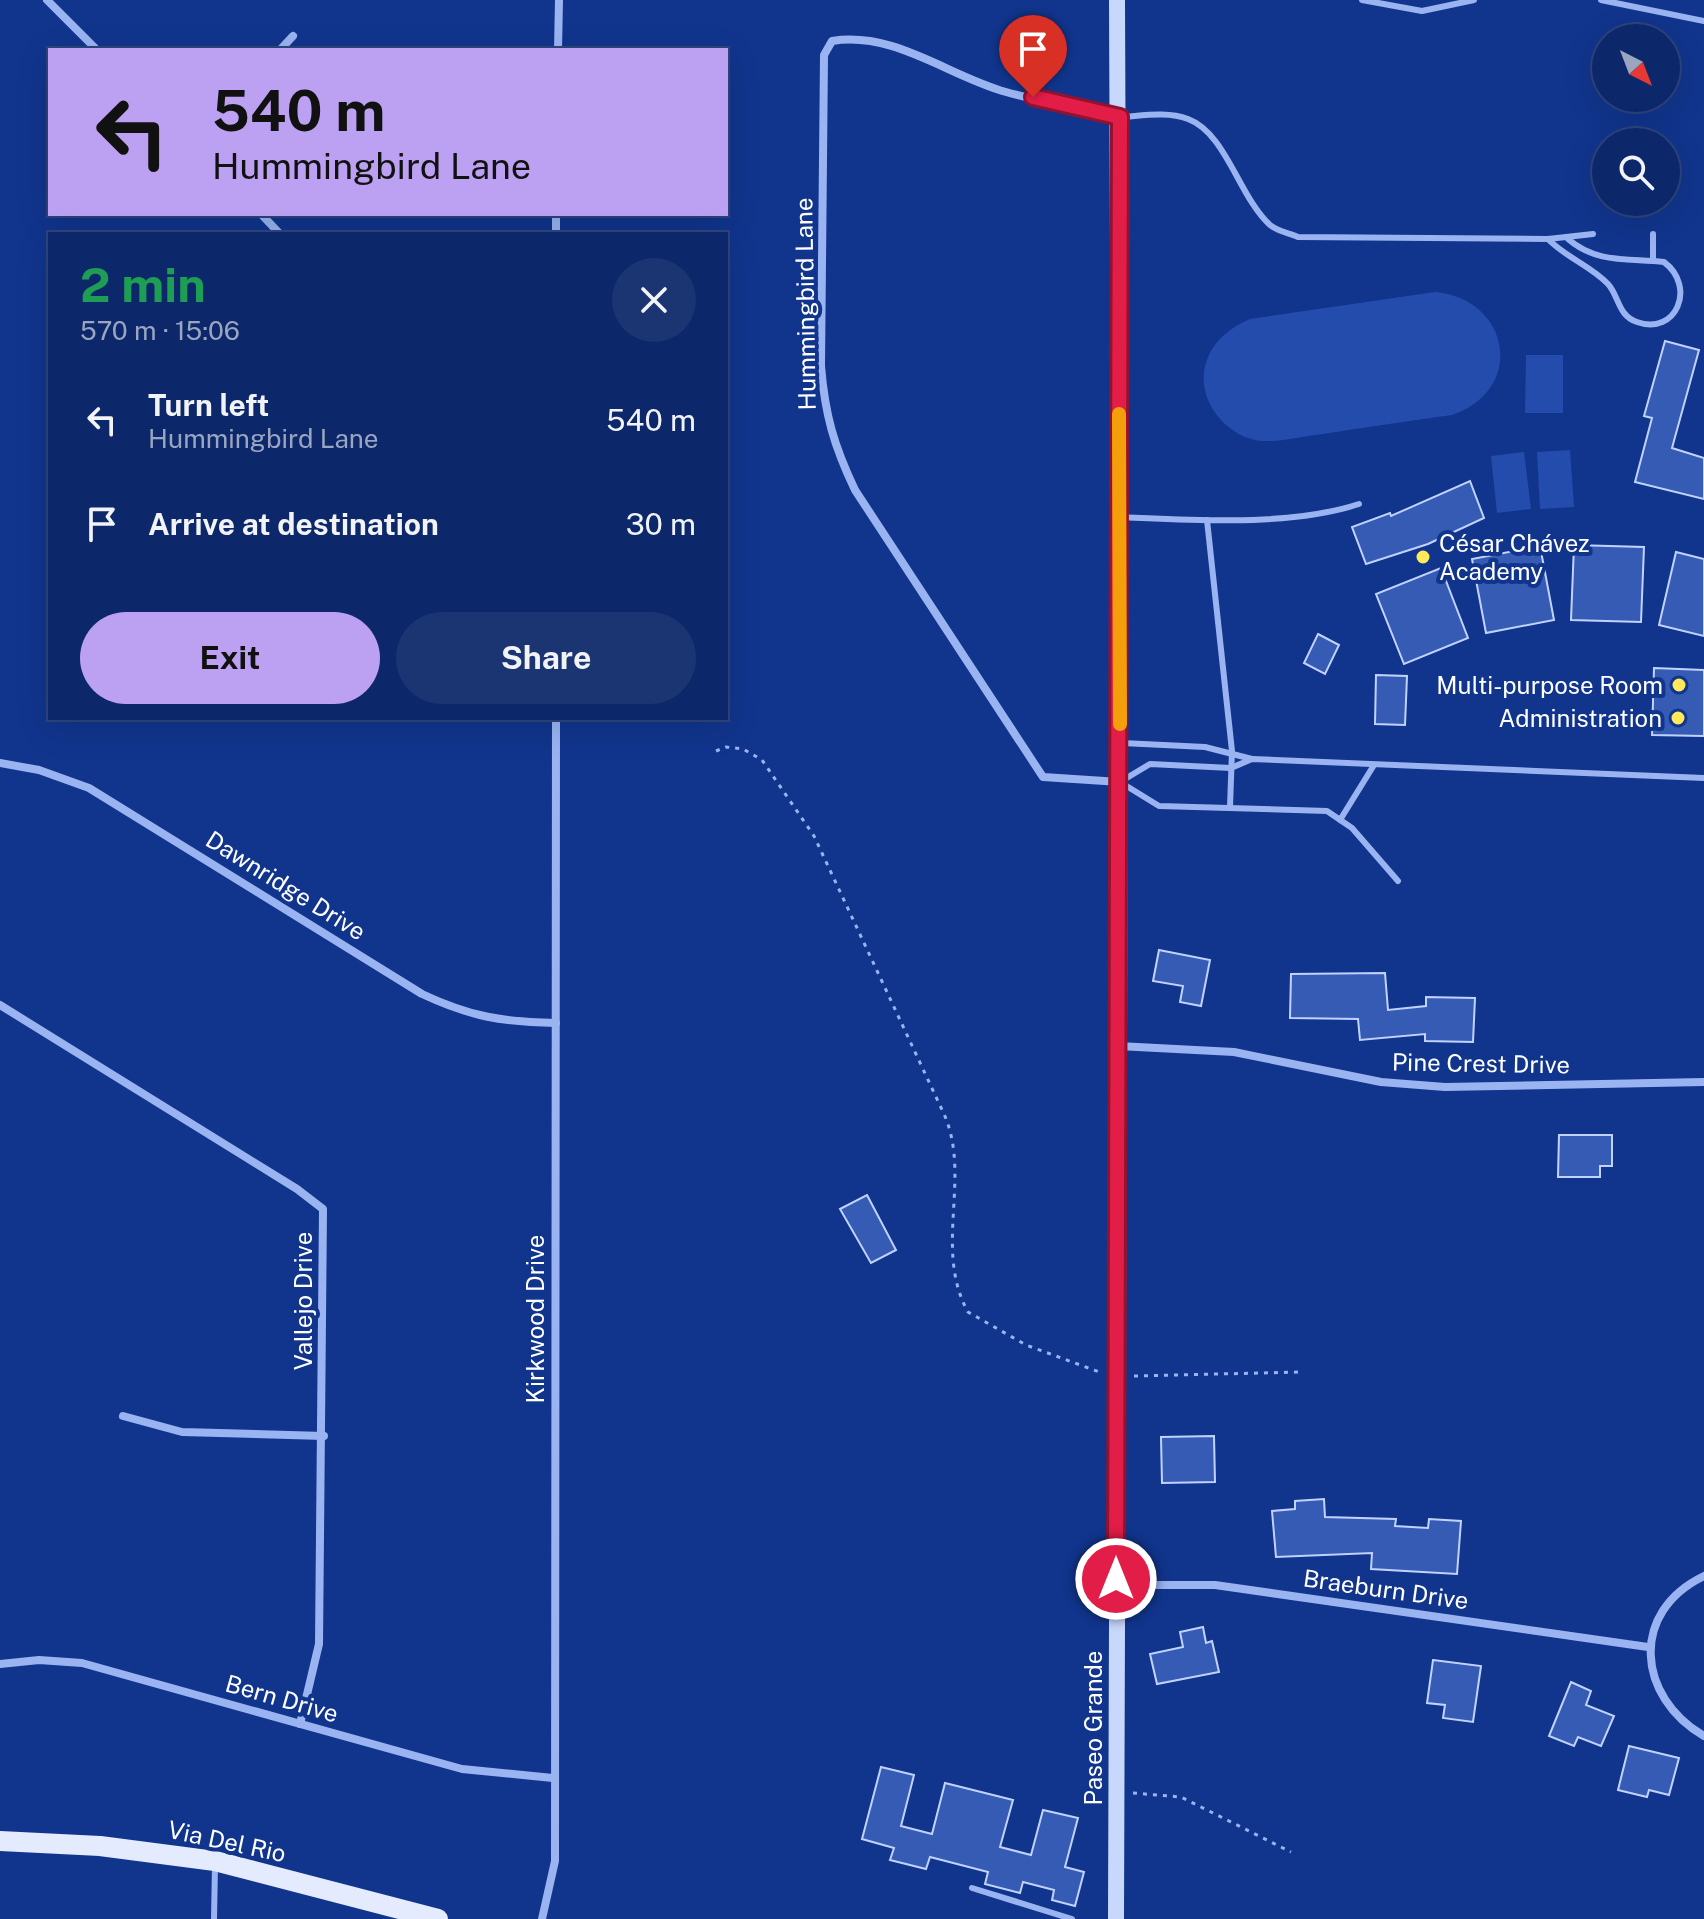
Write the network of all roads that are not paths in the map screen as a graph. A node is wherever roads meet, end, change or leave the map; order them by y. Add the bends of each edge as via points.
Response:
1 (47, 0) edge
2 (559, 0) edge
3 (1117, 0) edge
4 (1362, 0) edge
5 (1474, 0) edge
6 (1601, 0) edge
7 (1704, 21) edge
8 (293, 36) dead end
9 (95, 48) edge
10 (282, 48) edge
11 (558, 48) edge
12 (1120, 117) junction
13 (263, 216) edge
14 (278, 232) edge
15 (1593, 234) dead end
16 (1653, 234) dead end
17 (1548, 239) junction
18 (1568, 239) junction
19 (1653, 261) junction
20 (1359, 504) dead end
21 (1119, 517) junction
22 (1207, 520) junction
23 (556, 720) edge
24 (1120, 742) junction
25 (1232, 751) junction
26 (1252, 759) junction
27 (0, 763) edge
28 (1374, 765) junction
29 (1231, 768) junction
30 (1704, 778) edge
31 (1120, 782) junction
32 (1230, 807) junction
33 (1340, 820) junction
34 (1398, 881) dead end
35 (0, 1005) edge
36 (556, 1023) junction
37 (1117, 1046) junction
38 (1704, 1082) edge
39 (123, 1416) dead end
40 (324, 1436) junction
41 (1704, 1576) edge
42 (1116, 1585) junction
43 (1648, 1647) junction
44 (0, 1664) edge
45 (300, 1724) junction
46 (1704, 1736) edge
47 (553, 1778) junction
48 (0, 1841) edge
49 (215, 1861) junction
50 (972, 1888) dead end
51 (414, 1916) edge
52 (214, 1919) edge
53 (438, 1919) edge
54 (542, 1919) edge
55 (1072, 1919) edge
56 (1116, 1919) edge

1 - 9 street
2 - 11 street
3 - 12 main road, Paseo Grande
4 - 5 lane via 1422,11
6 - 7 lane
8 - 10 street
12 - 17 lane via 1188,119 1211,134 1253,206 1272,227 1298,237
12 - 21 main road, Paseo Grande
12 - 31 street, Hummingbird Lane via 1003,91 922,55 852,38 832,41 824,55 821,366 824,413 837,454 855,490 1043,777
13 - 14 street
15 - 18 lane
16 - 19 lane
17 - 18 lane
17 - 19 lane via 1608,284 1628,318 1648,324 1669,317 1682,288 1672,268
18 - 19 lane via 1598,256
20 - 22 lane via 1320,517
21 - 22 lane
21 - 24 main road, Paseo Grande
22 - 25 lane
23 - 36 street, Kirkwood Drive
24 - 25 lane
24 - 31 main road, Paseo Grande
25 - 26 lane
25 - 29 lane
26 - 28 lane
26 - 29 lane
27 - 36 street, Dawnridge Drive via 89,788 447,1006 500,1022
28 - 30 lane
28 - 33 lane
29 - 31 lane via 1150,764
29 - 32 lane
31 - 32 lane via 1159,806
31 - 37 main road, Paseo Grande
32 - 33 lane via 1327,811
33 - 34 lane
35 - 40 street, Vallejo Drive via 323,1209
36 - 47 street, Kirkwood Drive
37 - 38 street, Pine Crest Drive via 1206,1049 1381,1082 1445,1087
37 - 42 main road, Paseo Grande
39 - 40 street via 182,1432
40 - 45 street, Vallejo Drive via 319,1644
41 - 43 street via 1666,1609
42 - 43 street, Braeburn Drive via 1215,1585
42 - 56 main road, Paseo Grande
43 - 46 street via 1656,1688 1683,1724
44 - 45 street, Bern Drive via 82,1663
45 - 47 street, Bern Drive via 462,1769
47 - 54 street, Kirkwood Drive via 555,1861
48 - 49 main road, Via Del Rio via 100,1846
49 - 51 main road, Via Del Rio
49 - 52 lane
50 - 55 lane
51 - 53 main road, Via Del Rio

